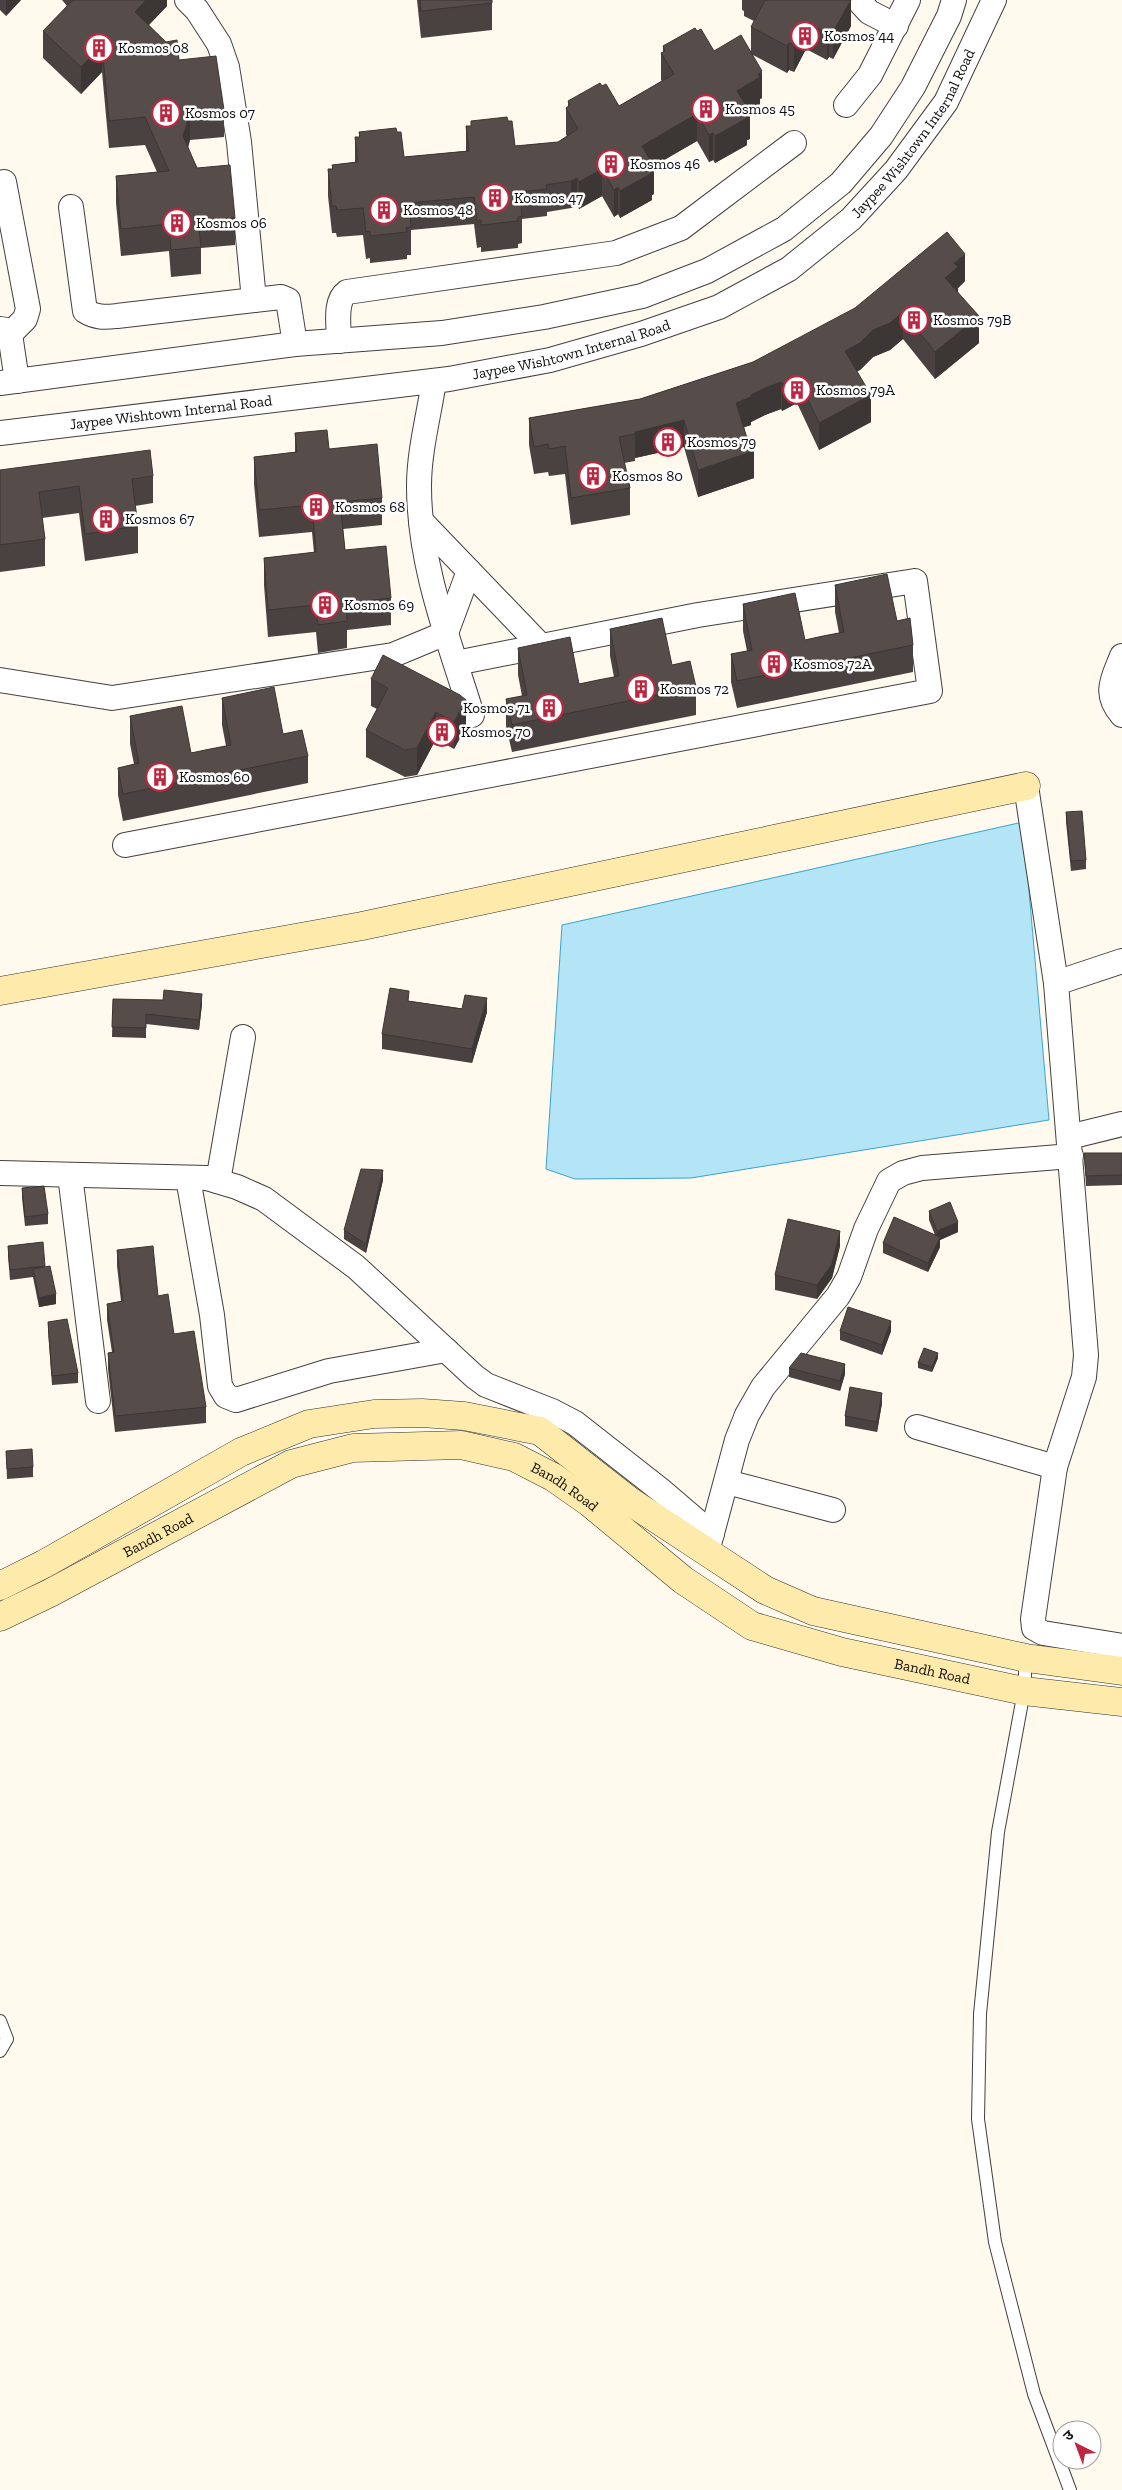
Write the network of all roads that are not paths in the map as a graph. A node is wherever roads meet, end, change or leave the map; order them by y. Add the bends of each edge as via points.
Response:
1 (187, 0) edge
2 (858, 0) edge
3 (908, 0) edge
4 (954, 0) edge
5 (994, 0) edge
6 (896, 26) junction
7 (846, 106) dead end
8 (794, 143) dead end
9 (4, 182) dead end
10 (71, 207) dead end
11 (642, 296) junction
12 (254, 300) junction
13 (5, 332) edge
14 (641, 334) junction
15 (339, 341) junction
16 (295, 344) junction
17 (434, 380) junction
18 (9, 382) edge
19 (0, 433) edge
20 (421, 521) junction
21 (469, 571) junction
22 (446, 633) junction
23 (541, 646) junction
24 (1122, 656) edge
25 (456, 662) junction
26 (0, 680) edge
27 (1122, 715) edge
28 (472, 716) dead end
29 (1026, 786) joint
30 (125, 845) dead end
31 (1122, 961) edge
32 (1056, 983) junction
33 (0, 991) edge
34 (243, 1037) dead end
35 (1122, 1124) edge
36 (1070, 1146) junction
37 (0, 1174) edge
38 (70, 1175) junction
39 (188, 1178) junction
40 (218, 1182) junction
41 (446, 1350) junction
42 (98, 1401) dead end
43 (917, 1427) dead end
44 (1055, 1467) junction
45 (727, 1482) junction
46 (833, 1510) dead end
47 (710, 1543) junction
48 (0, 1586) edge
49 (765, 1590) junction
50 (0, 1617) edge
51 (752, 1626) junction
52 (1122, 1646) edge
53 (1026, 1658) junction
54 (1122, 1671) edge
55 (1024, 1690) junction
56 (1122, 1702) edge
57 (0, 2021) edge
58 (0, 2051) edge
59 (1070, 2490) edge

1 - 12 street via 218,44 228,67 239,142
2 - 6 street via 869,12
3 - 6 street
4 - 11 street, Jaypee Wishtown Internal Road via 913,87 881,136 841,183 784,229 707,271
5 - 14 street, Jaypee Wishtown Internal Road via 946,102 896,170 851,218 789,269 719,307
6 - 7 street via 870,75
8 - 15 street via 681,228 616,253 347,292 339,303
9 - 13 street via 28,309 25,319
10 - 12 street via 85,311 92,316
11 - 14 street
11 - 15 street, Jaypee Wishtown Internal Road via 451,332
12 - 16 street via 282,297 288,300
13 - 18 street
14 - 17 street, Jaypee Wishtown Internal Road via 550,360
15 - 16 street, Jaypee Wishtown Internal Road
16 - 18 street, Jaypee Wishtown Internal Road
17 - 19 street, Jaypee Wishtown Internal Road
17 - 20 street via 420,465
20 - 21 street
20 - 22 street via 427,570
21 - 22 street
21 - 23 street
22 - 25 street
22 - 26 street via 393,655 112,698
23 - 25 street
23 - 30 street via 698,615 915,581 930,691
24 - 27 street via 1110,685 1113,705
25 - 28 street
29 - 32 street
29 - 33 main road via 362,926
31 - 32 street
32 - 36 street
34 - 40 street
35 - 36 street
36 - 44 street via 1086,1355 1084,1377
36 - 45 street via 922,1168 889,1181 838,1296 763,1387 748,1414 737,1440
37 - 38 street
38 - 39 street
38 - 42 street
39 - 40 street via 207,1178
39 - 41 street via 212,1315 220,1386 226,1396 243,1399 328,1372
40 - 41 street via 264,1199 356,1267
41 - 47 street via 486,1385 552,1411 591,1434
43 - 44 street
44 - 52 street via 1034,1602 1034,1628 1043,1633
45 - 46 street
45 - 47 street
47 - 48 main road, Bandh Road via 631,1502 540,1431 464,1416 374,1414 309,1424 241,1452
47 - 49 main road, Bandh Road
49 - 51 main road
49 - 53 main road, Bandh Road via 813,1611
50 - 51 main road, Bandh Road via 291,1464 353,1448 461,1446 514,1457 553,1477 683,1580
51 - 55 main road, Bandh Road via 842,1652
53 - 54 main road, Bandh Road
53 - 55 lane
55 - 56 main road, Bandh Road
55 - 59 lane via 998,1832 980,2014 978,2119 995,2242 1034,2394
57 - 58 lane via 7,2039

